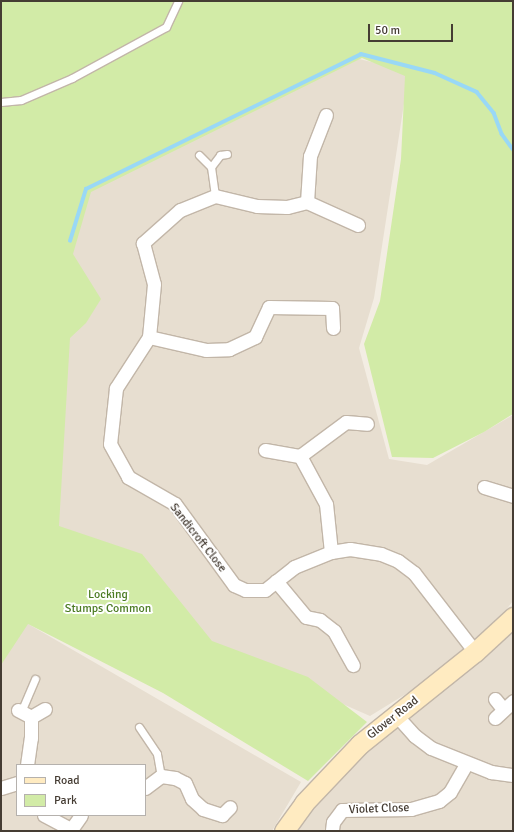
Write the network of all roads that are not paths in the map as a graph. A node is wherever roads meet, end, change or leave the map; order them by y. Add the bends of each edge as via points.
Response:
1 (178, 1) edge
2 (1, 102) edge
3 (326, 114) dead end
4 (227, 154) dead end
5 (199, 155) dead end
6 (211, 167) junction
7 (215, 196) junction
8 (307, 202) junction
9 (358, 224) dead end
10 (333, 328) dead end
11 (149, 337) junction
12 (367, 424) dead end
13 (265, 450) dead end
14 (300, 456) junction
15 (484, 487) dead end
16 (513, 496) edge
17 (331, 552) junction
18 (276, 581) junction
19 (513, 617) edge
20 (475, 652) junction
21 (353, 665) dead end
22 (36, 679) dead end
23 (46, 709) dead end
24 (23, 713) junction
25 (396, 715) junction
26 (139, 727) dead end
27 (27, 764) edge
28 (466, 764) junction
29 (513, 775) edge
30 (161, 776) junction
31 (16, 783) edge
32 (146, 787) edge
33 (1, 788) edge
34 (230, 807) dead end
35 (46, 816) edge
36 (80, 816) edge
37 (70, 830) edge
38 (332, 830) dead end
39 (284, 831) edge

1 - 2 lane via 166,27 72,78 21,100
3 - 8 street via 310,156
4 - 6 lane via 220,155
5 - 6 lane
6 - 7 lane
7 - 8 street via 257,206 287,207
7 - 11 street, Sandicroft Close via 180,210 143,243 154,284
8 - 9 street
10 - 11 street via 332,308 269,307 255,337 229,349 206,350
11 - 18 street, Sandicroft Close via 116,388 110,444 128,477 175,504 234,585 255,592 265,590
12 - 14 street via 346,422
13 - 14 street
14 - 17 street via 326,504
15 - 16 street
17 - 18 street, Sandicroft Close via 294,567
17 - 20 street, Sandicroft Close via 366,550 398,561 427,587
18 - 21 street via 306,617 320,620 334,631
19 - 20 street, Glover Road
20 - 25 street, Glover Road
22 - 24 lane
23 - 24 street
24 - 27 street via 31,738
25 - 28 street via 415,736 431,748
25 - 39 street, Glover Road via 360,744 331,774
26 - 30 lane via 157,754
28 - 29 street via 491,772
28 - 38 street, Violet Close via 450,792 439,801 411,809 341,805
30 - 32 street
30 - 34 street via 185,783 192,799 203,809 222,815
31 - 33 street
35 - 37 street
36 - 37 street

